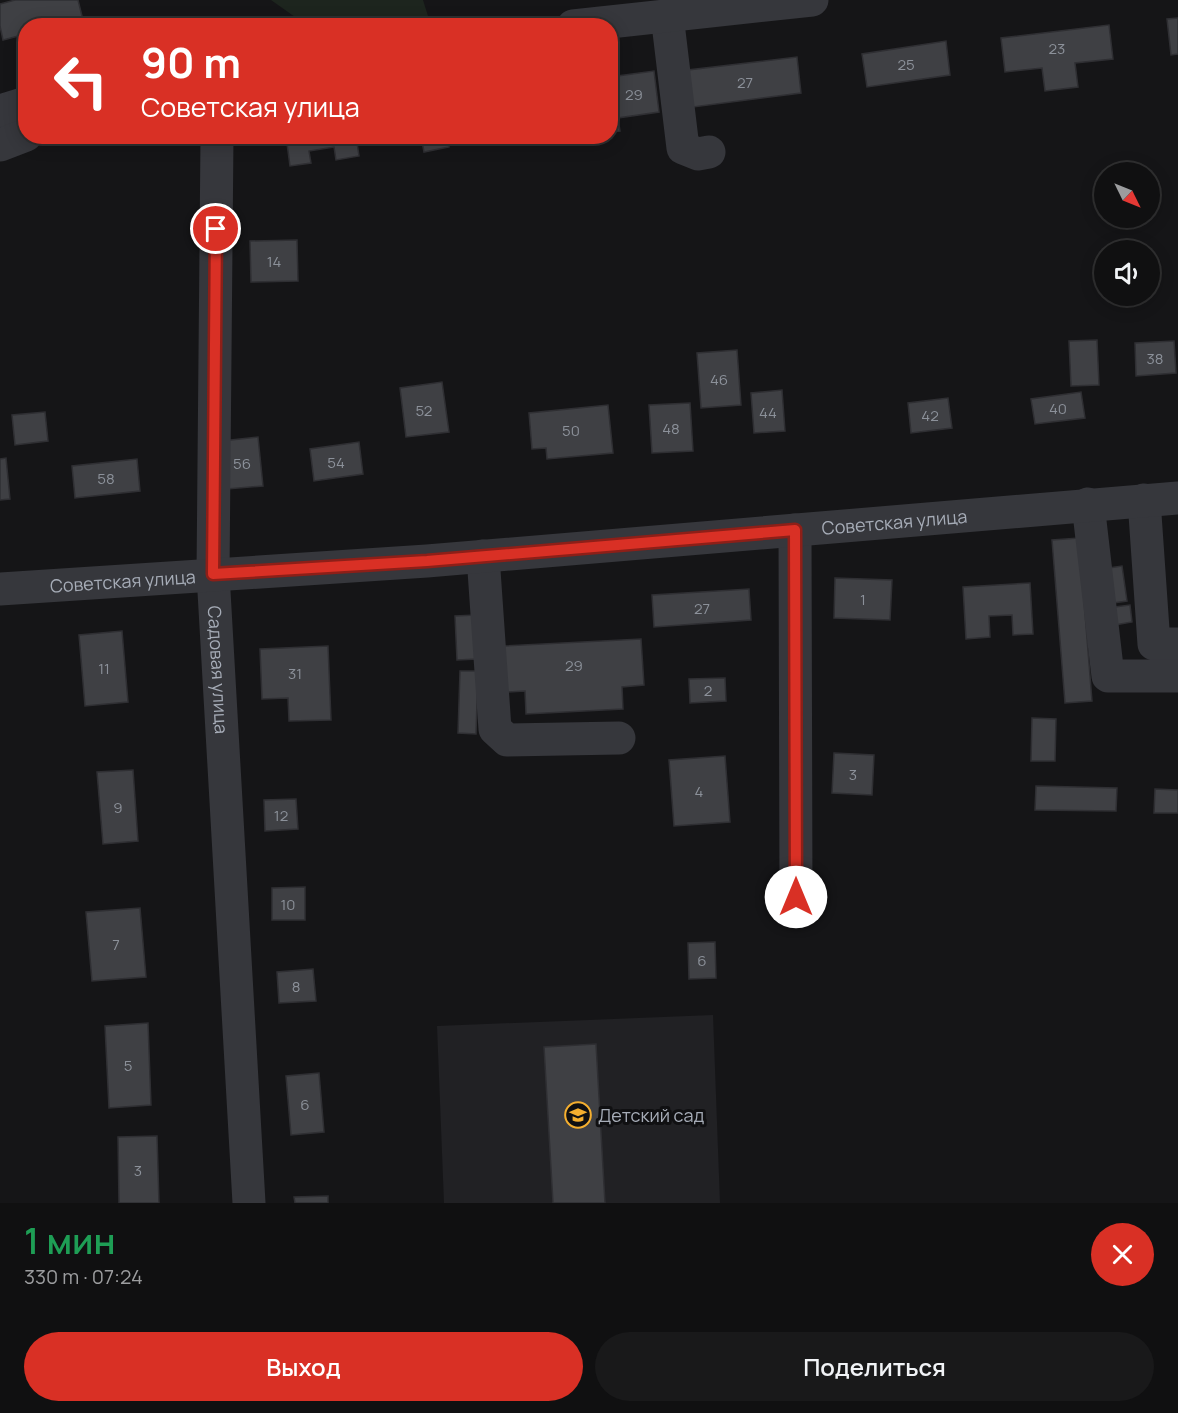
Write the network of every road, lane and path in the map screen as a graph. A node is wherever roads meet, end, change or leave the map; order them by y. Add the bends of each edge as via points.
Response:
1 (812, 0) edge
2 (667, 15) junction
3 (618, 21) edge
4 (18, 105) edge
5 (0, 111) edge
6 (18, 138) edge
7 (217, 144) edge
8 (0, 145) edge
9 (709, 152) dead end
10 (1178, 498) edge
11 (1144, 501) junction
12 (1088, 504) junction
13 (795, 530) junction
14 (483, 556) junction
15 (213, 574) junction
16 (0, 589) edge
17 (1167, 660) edge
18 (619, 738) dead end
19 (796, 897) dead end
20 (249, 1203) edge

1 - 2 street
2 - 3 street
2 - 9 street via 682,148 698,154
4 - 5 street
6 - 8 street
7 - 15 street, Садовая улица
10 - 11 street, Советская улица
11 - 12 street, Советская улица
11 - 17 street
12 - 13 street, Советская улица
12 - 17 street via 1108,676
13 - 14 street, Советская улица
13 - 19 street
14 - 15 street, Советская улица
14 - 18 street via 495,729 507,740
15 - 16 street, Советская улица
15 - 20 street, Садовая улица

